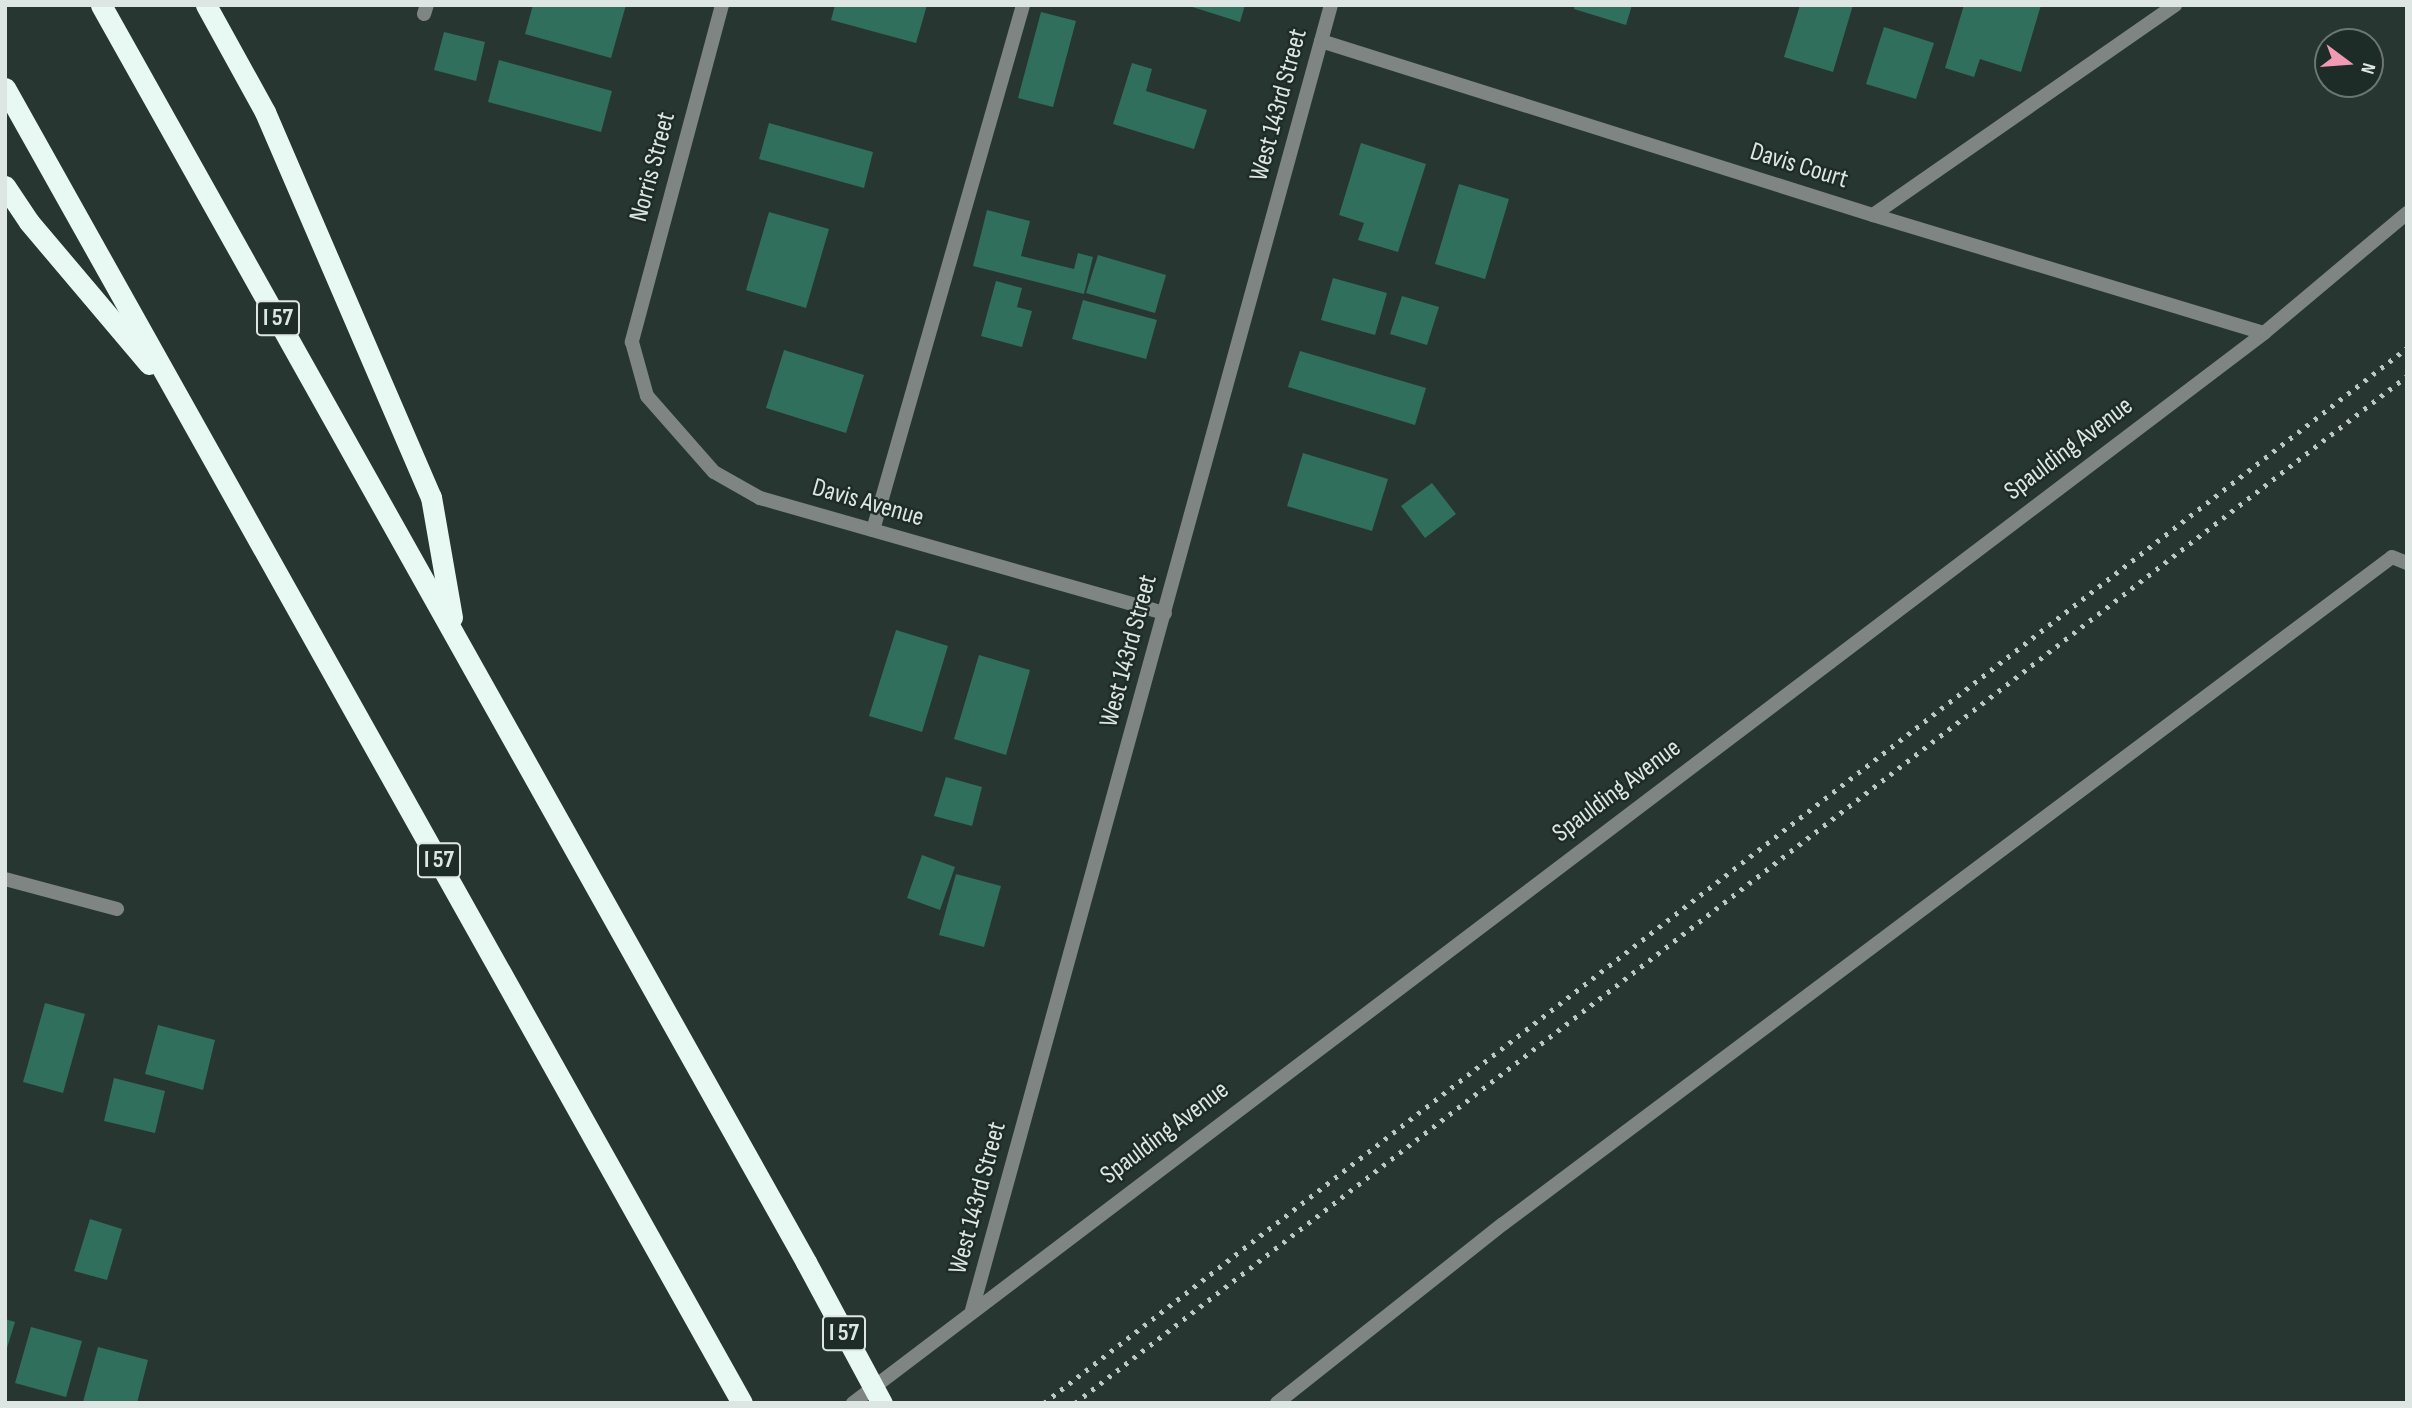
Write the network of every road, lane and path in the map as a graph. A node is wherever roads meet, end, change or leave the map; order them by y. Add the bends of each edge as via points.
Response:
1 (101, 5) edge
2 (206, 5) edge
3 (723, 5) edge
4 (1023, 5) edge
5 (1331, 5) edge
6 (2175, 5) edge
7 (1321, 41) junction
8 (5, 88) edge
9 (5, 186) edge
10 (2407, 213) edge
11 (1873, 215) junction
12 (2264, 332) junction
13 (632, 342) joint
14 (182, 403) junction
15 (873, 530) junction
16 (2407, 563) edge
17 (1165, 613) junction
18 (454, 632) junction
19 (5, 878) edge
20 (117, 909) dead end
21 (972, 1310) junction
22 (742, 1403) edge
23 (853, 1403) edge
24 (882, 1403) edge
25 (1277, 1403) edge

1 - 18 highway, I 57
2 - 18 highway via 265,112 431,497
3 - 13 street, Norris Street
4 - 15 street
5 - 7 street, West 143rd Street
6 - 11 street
7 - 11 street, Davis Court
7 - 17 street, West 143rd Street
8 - 14 highway, I 57
9 - 14 highway via 29,222
10 - 12 street, Spaulding Avenue
11 - 12 street, Davis Court
12 - 21 street, Spaulding Avenue
13 - 15 street, Davis Avenue via 647,396 714,472 760,498
14 - 22 highway, I 57
15 - 17 street, Davis Avenue
16 - 25 street via 2392,556 1503,1224
17 - 21 street, West 143rd Street
18 - 24 highway, I 57, bridge
19 - 20 street
21 - 23 street, Spaulding Avenue

